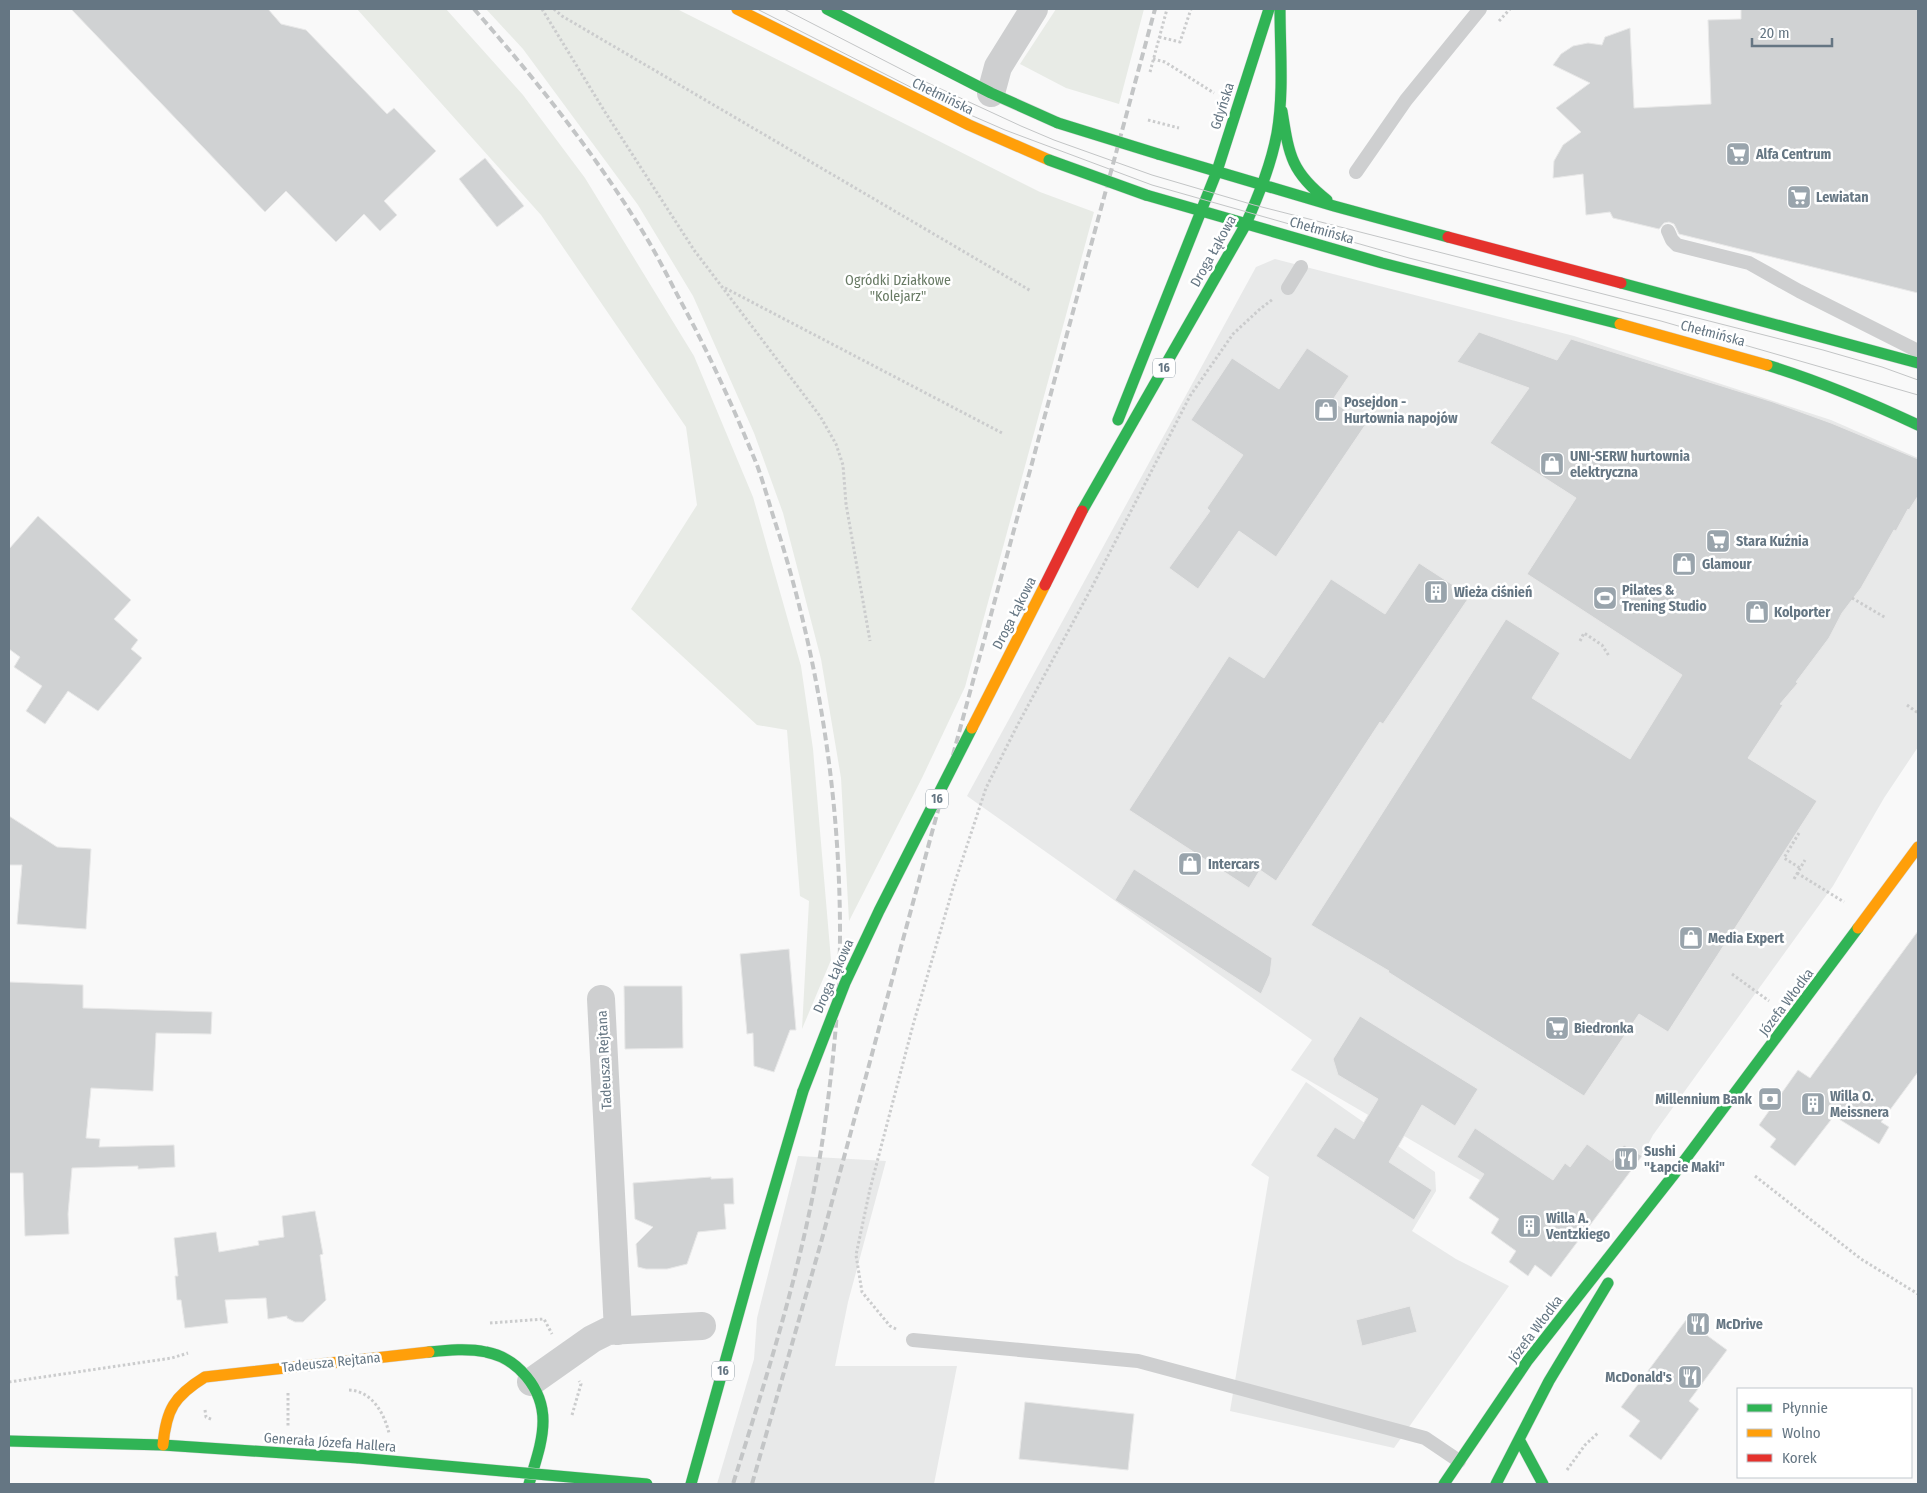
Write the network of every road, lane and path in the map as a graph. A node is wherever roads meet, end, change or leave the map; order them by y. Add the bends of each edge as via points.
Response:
1 (542, 9) edge
2 (554, 9) edge
3 (737, 9) edge
4 (827, 9) edge
5 (1167, 9) edge
6 (1191, 9) edge
7 (1269, 9) edge
8 (1280, 9) edge
9 (1480, 9) edge
10 (1032, 10) edge
11 (1160, 37) junction
12 (1154, 59) junction
13 (1150, 72) dead end
14 (1212, 92) dead end
15 (991, 93) junction
16 (1280, 99) junction
17 (1217, 171) junction
18 (1356, 172) dead end
19 (1262, 185) junction
20 (1334, 206) junction
21 (1201, 212) junction
22 (1246, 224) junction
23 (1668, 231) dead end
24 (1301, 267) dead end
25 (722, 286) junction
26 (1288, 288) joint
27 (1031, 291) dead end
28 (1918, 351) edge
29 (1918, 363) edge
30 (1918, 424) edge
31 (1004, 434) dead end
32 (1082, 511) junction
33 (1852, 598) dead end
34 (1886, 618) dead end
35 (870, 641) dead end
36 (1580, 641) dead end
37 (1609, 656) dead end
38 (1907, 705) dead end
39 (1918, 712) edge
40 (1800, 833) dead end
41 (1918, 847) edge
42 (1805, 860) dead end
43 (1800, 868) junction
44 (1797, 873) junction
45 (1794, 879) dead end
46 (1844, 902) dead end
47 (1732, 974) dead end
48 (601, 998) dead end
49 (1770, 1001) dead end
50 (1675, 1173) junction
51 (1755, 1176) dead end
52 (1624, 1256) dead end
53 (1614, 1273) dead end
54 (1918, 1294) edge
55 (702, 1326) dead end
56 (618, 1331) junction
57 (913, 1340) joint
58 (172, 1358) dead end
59 (9, 1382) edge
60 (531, 1382) junction
61 (288, 1390) dead end
62 (345, 1390) dead end
63 (288, 1431) dead end
64 (1599, 1432) dead end
65 (9, 1441) edge
66 (391, 1441) dead end
67 (1520, 1441) junction
68 (163, 1444) junction
69 (1459, 1461) junction
70 (1566, 1472) dead end
71 (530, 1484) edge
72 (647, 1484) edge
73 (691, 1484) edge
74 (1444, 1484) edge
75 (1496, 1484) edge
76 (1543, 1484) edge

1 - 25 path via 694,250
2 - 27 path
3 - 21 main road, Chełmińska, bridge via 969,125 1049,160
4 - 15 main road, Chełmińska
5 - 11 path
6 - 11 path via 1180,42
7 - 17 main road, Gdyńska / 16
8 - 16 main road, 16
9 - 18 lane via 1406,100
10 - 15 street via 998,67
11 - 12 path
12 - 13 path
12 - 14 path via 1165,62
15 - 17 main road, Chełmińska, bridge via 1058,123
16 - 19 main road, 16 via 1274,147
16 - 20 main road, Chełmińska via 1292,163 1303,179
17 - 19 main road, Chełmińska
17 - 21 main road, Gdyńska / 16
19 - 20 main road, Chełmińska
19 - 22 main road, Droga Łąkowa / 16
20 - 29 main road, Chełmińska
21 - 22 main road, Chełmińska
21 - 32 main road, Droga Łąkowa / 16
22 - 30 main road, Chełmińska via 1385,265 1732,352 1824,384
22 - 32 main road, Droga Łąkowa / 16
23 - 28 lane via 1677,245 1749,263
24 - 26 lane
25 - 31 path
25 - 35 path via 820,416 836,444 843,465 846,504
26 - 57 path via 1233,334 1190,396 986,788 913,1025 856,1255 862,1292 890,1326
32 - 73 main road, Droga Łąkowa / 16, bridge via 844,983 803,1092
33 - 34 path
36 - 37 path via 1584,633 1602,645
38 - 39 path
40 - 43 path via 1784,858
41 - 50 main road, Józefa Włodka
42 - 43 path
43 - 44 path
44 - 45 path
44 - 46 path
47 - 49 path
48 - 56 street, Tadeusza Rejtana
50 - 52 main road, Józefa Włodka
50 - 69 main road, Józefa Włodka via 1528,1360
51 - 54 path via 1861,1259
53 - 67 main road via 1549,1381
55 - 56 street
56 - 60 street via 608,1331 592,1339
57 - 69 lane via 1138,1361 1425,1438
58 - 59 path
60 - 68 main road, Tadeusza Rejtana via 516,1366 498,1355 474,1350 205,1377 194,1383 167,1416
60 - 71 main road, Tadeusza Rejtana via 544,1413
61 - 63 path
62 - 66 path via 354,1390 376,1403
64 - 70 path via 1585,1445
65 - 68 main road, Generała Józefa Hallera
67 - 75 main road
67 - 76 main road
68 - 72 main road, Generała Józefa Hallera, bridge
69 - 74 main road, Józefa Włodka

